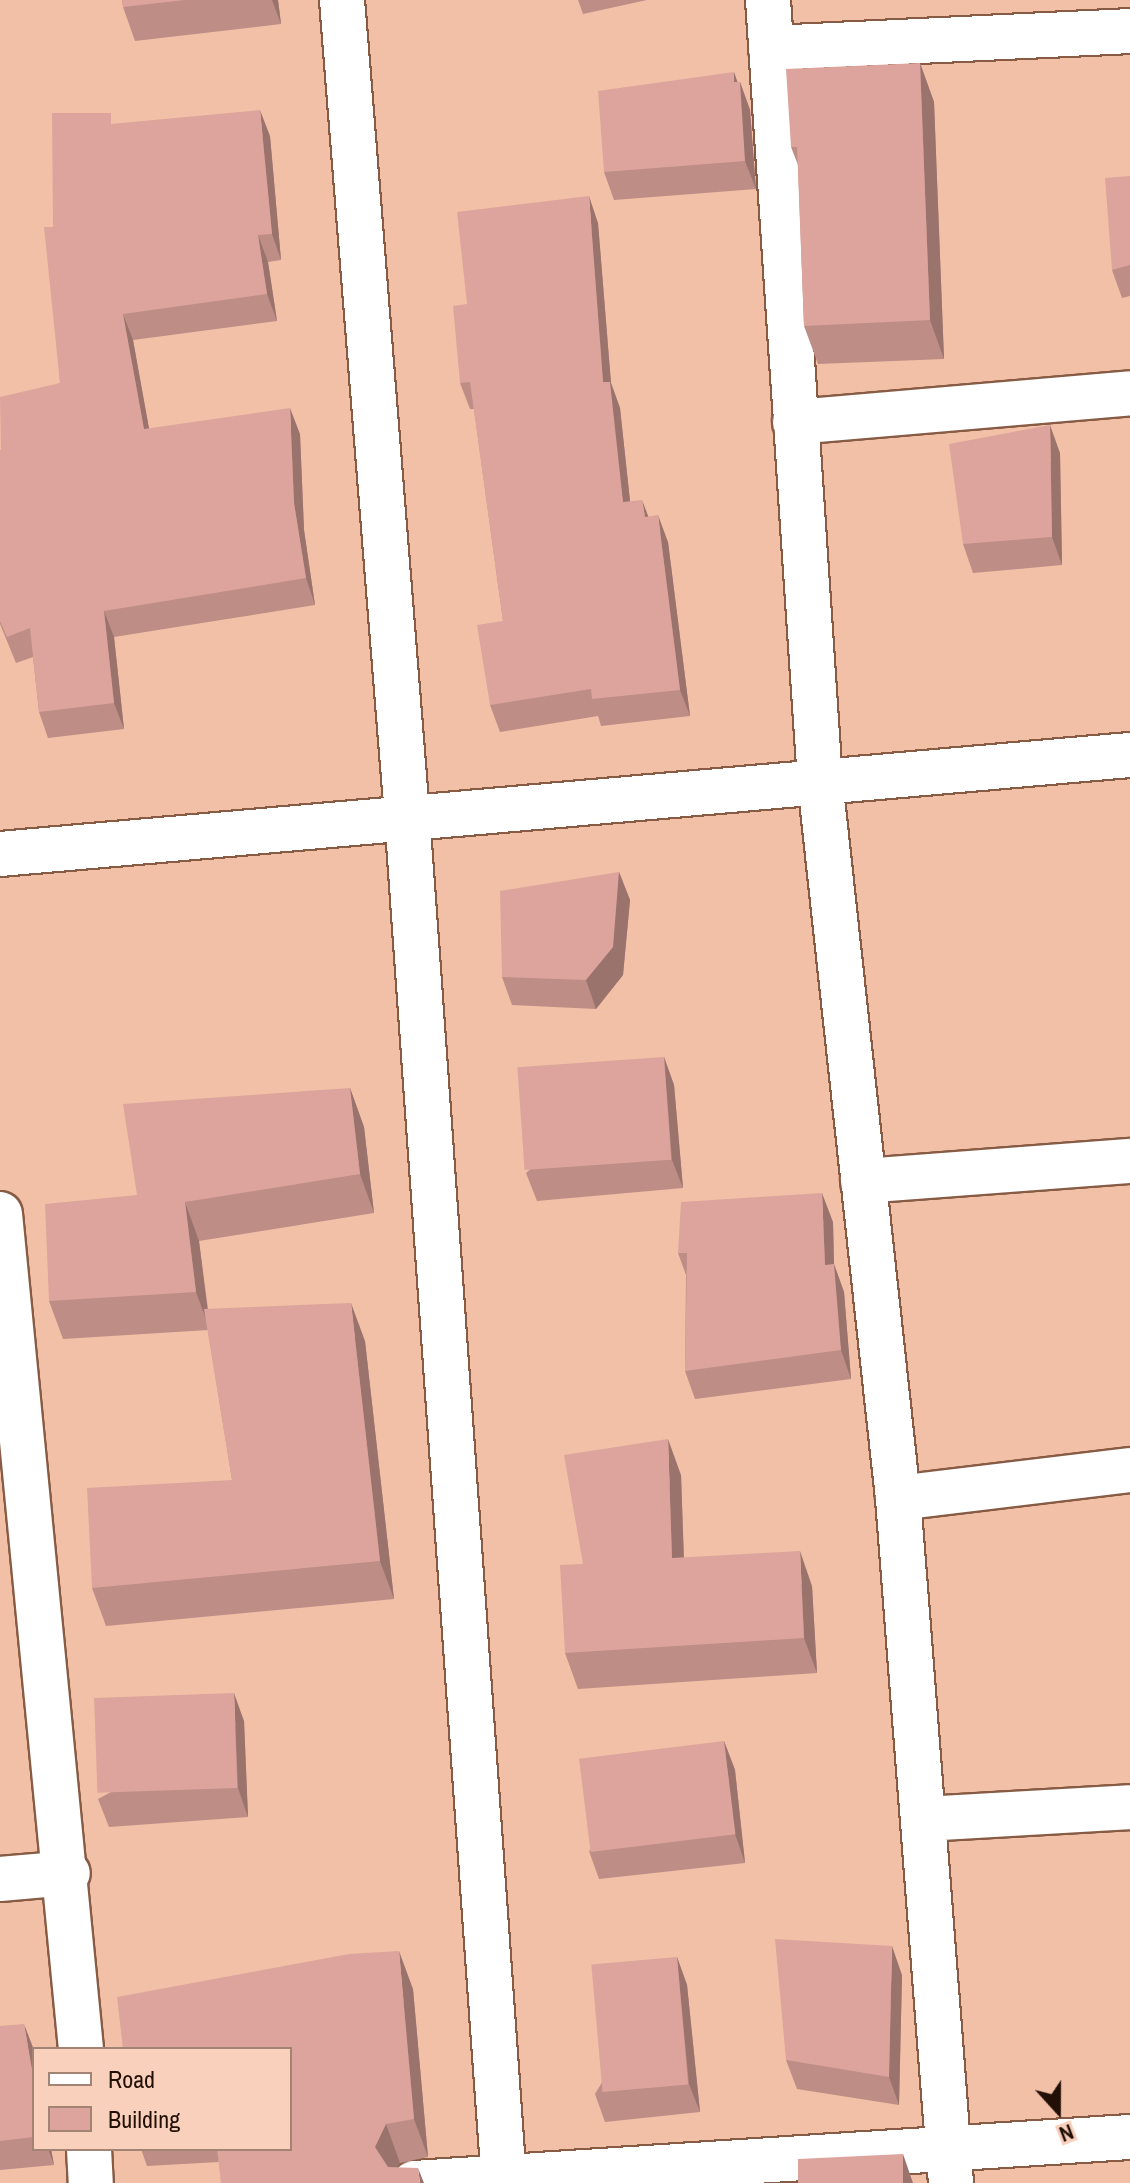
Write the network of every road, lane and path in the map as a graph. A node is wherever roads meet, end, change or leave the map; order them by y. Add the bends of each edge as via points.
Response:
1 (342, 0) edge
2 (768, 0) edge
3 (1130, 31) edge
4 (771, 48) junction
5 (1130, 393) edge
6 (795, 422) junction
7 (1130, 755) edge
8 (820, 781) junction
9 (407, 815) junction
10 (0, 854) edge
11 (1130, 1161) edge
12 (863, 1181) junction
13 (0, 1214) edge
14 (1130, 1470) edge
15 (898, 1498) junction
16 (15, 1508) edge
17 (1130, 1807) edge
18 (924, 1819) junction
19 (68, 1873) junction
20 (0, 1879) edge
21 (81, 2047) edge
22 (1130, 2137) edge
23 (89, 2151) edge
24 (950, 2166) edge
25 (504, 2180) edge
26 (91, 2183) edge
27 (414, 2183) edge

1 - 9 street
2 - 4 street
3 - 4 street
4 - 6 street
5 - 6 street
6 - 8 street
7 - 8 street
8 - 9 street
8 - 12 street
9 - 10 street
9 - 25 street
11 - 12 street
12 - 15 street
13 - 16 street
14 - 15 street
15 - 18 street
16 - 19 street
17 - 18 street
18 - 24 street
19 - 20 street
19 - 21 street
22 - 24 street
23 - 26 street
24 - 25 street
25 - 27 street

